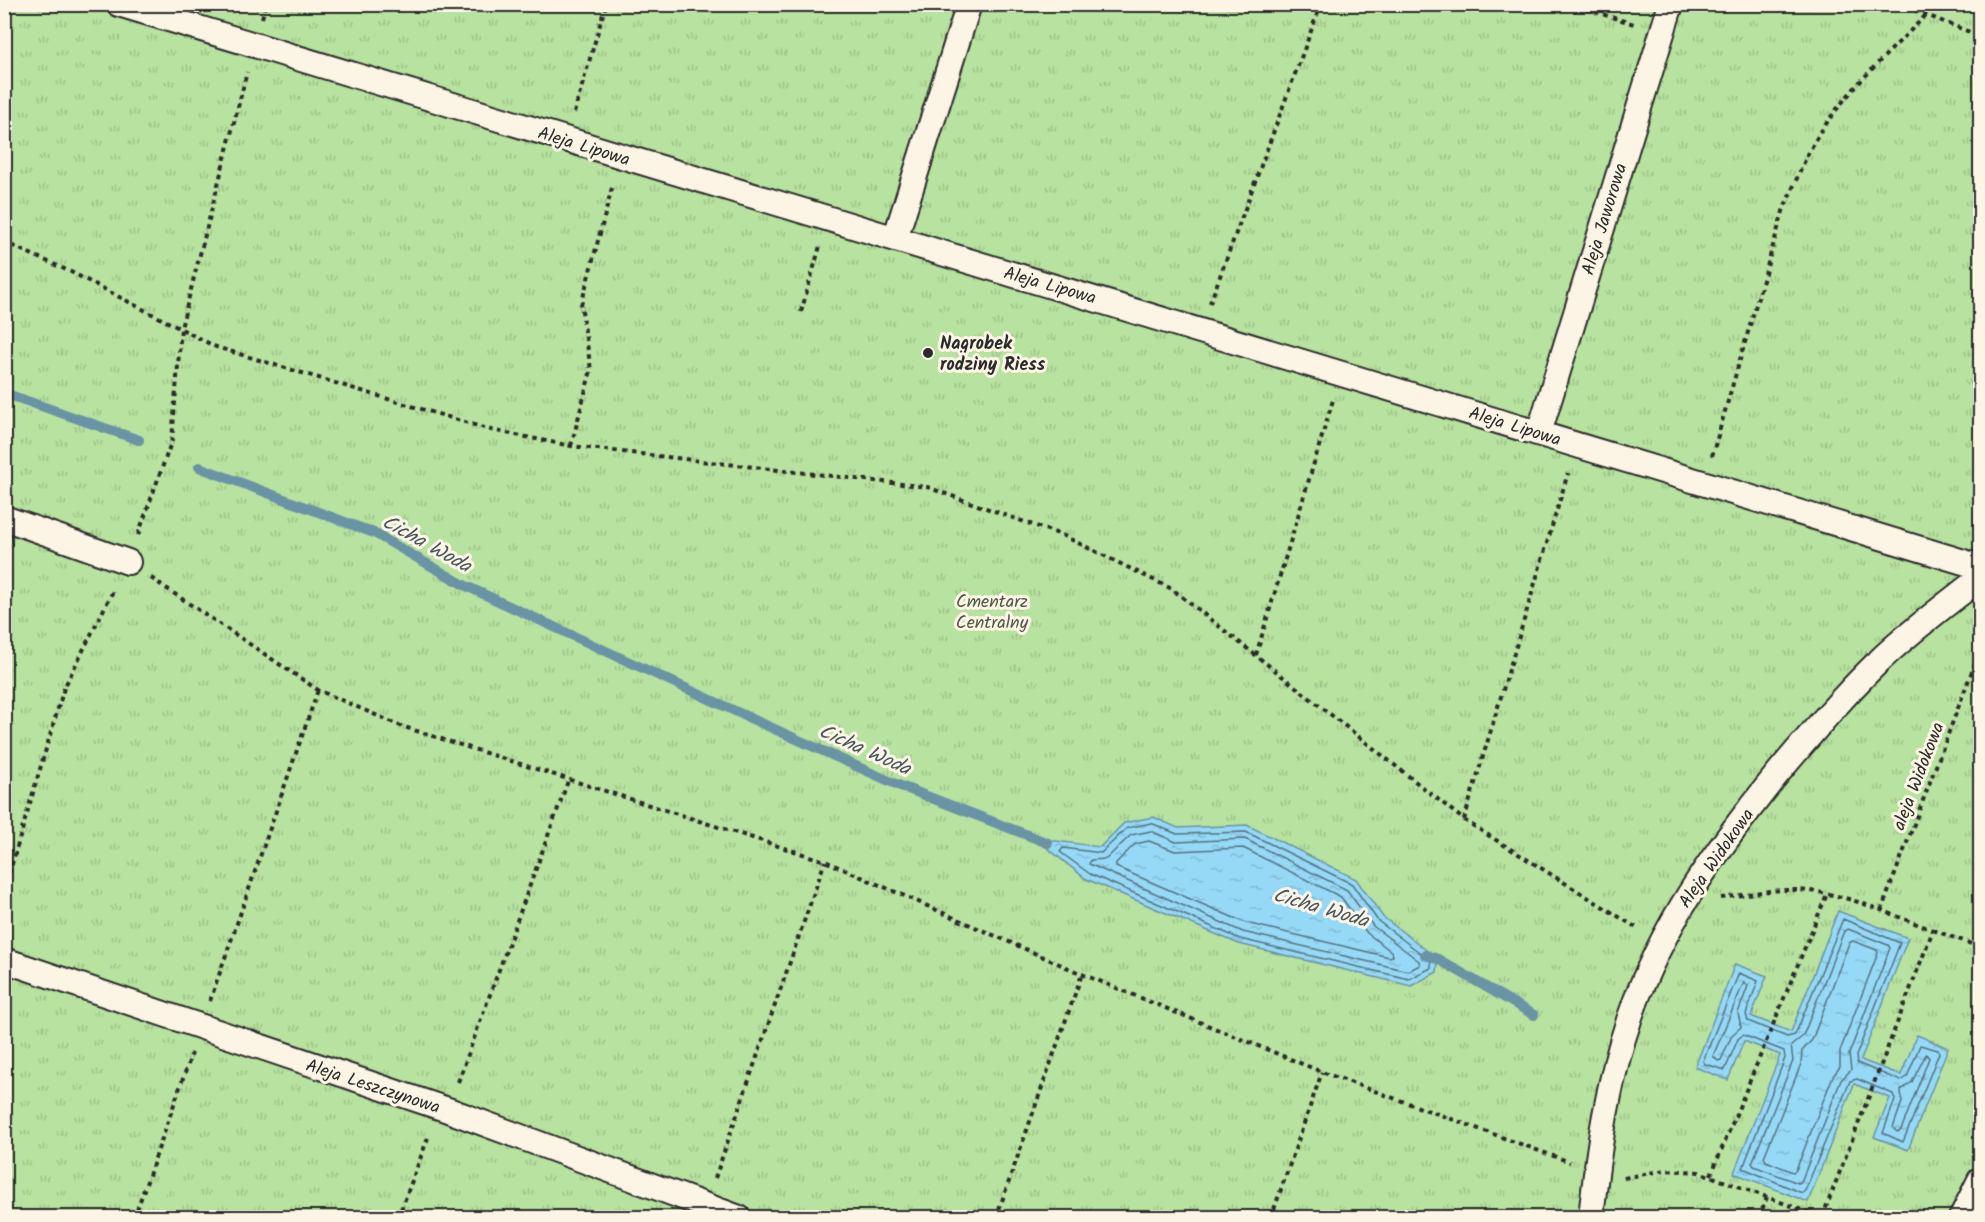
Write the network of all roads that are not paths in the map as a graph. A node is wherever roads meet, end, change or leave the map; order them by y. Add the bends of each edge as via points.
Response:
1 (119, 4) edge
2 (969, 4) edge
3 (1671, 4) edge
4 (895, 239) junction
5 (1539, 433) junction
6 (4, 518) edge
7 (128, 562) road end
8 (1980, 567) edge
9 (1980, 578) edge
10 (4, 960) edge
11 (1980, 1180) edge
12 (739, 1218) edge
13 (1591, 1218) edge
14 (1960, 1218) edge

1 - 4 street, Aleja Lipowa
2 - 4 street
3 - 5 street, Aleja Jaworowa
4 - 5 street, Aleja Lipowa
5 - 8 street, Aleja Lipowa
6 - 7 street
9 - 13 street, Aleja Widokowa via 1880,660 1827,716 1728,837 1684,902 1661,943 1630,1018 1605,1120
10 - 12 street, Aleja Leszczynowa via 448,1110
11 - 14 street

